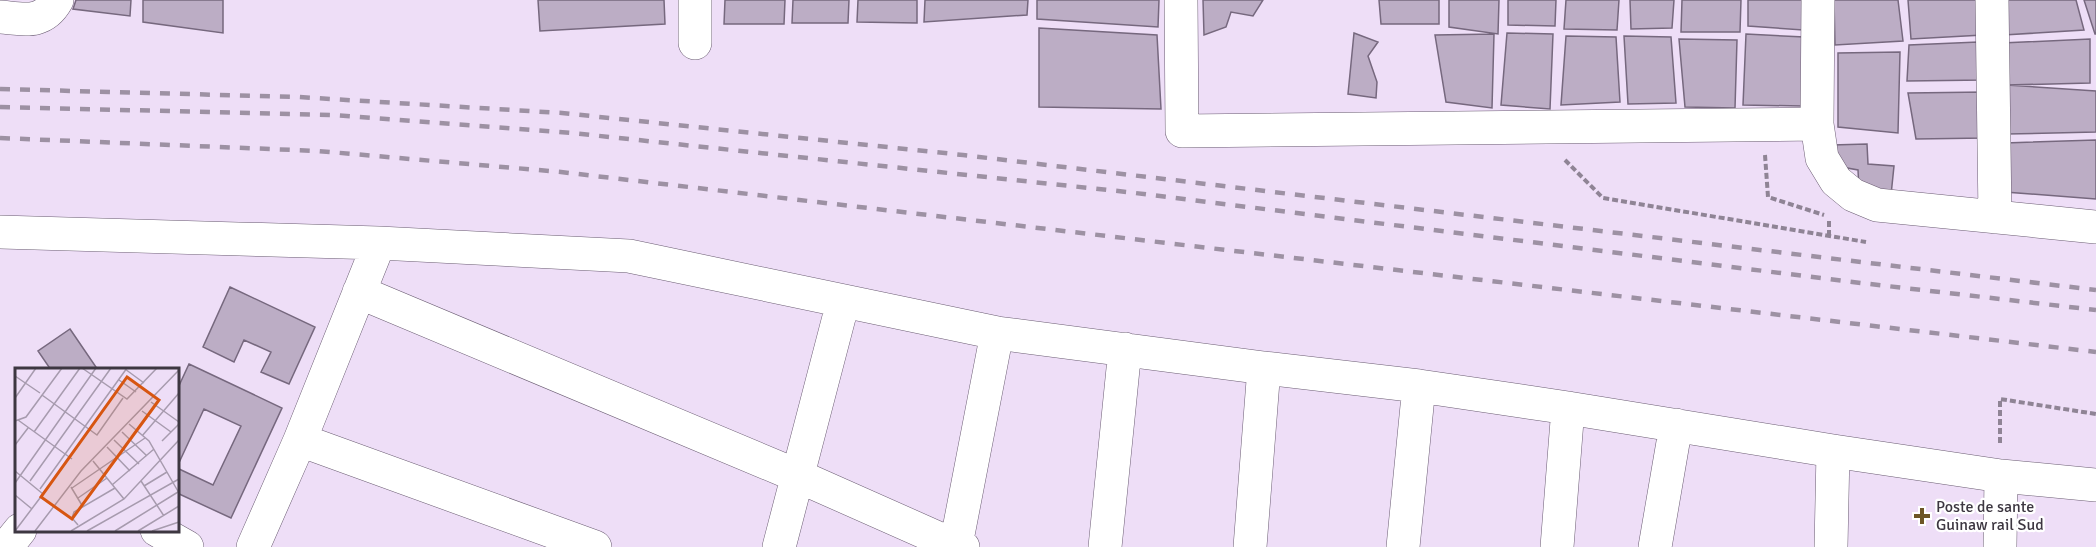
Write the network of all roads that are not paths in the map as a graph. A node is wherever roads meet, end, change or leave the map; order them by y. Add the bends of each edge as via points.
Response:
1 (57, 0) edge
2 (695, 0) edge
3 (1181, 0) edge
4 (1818, 0) edge
5 (1992, 0) edge
6 (0, 17) edge
7 (695, 43) dead end
8 (1817, 124) junction
9 (1995, 217) junction
10 (2096, 228) edge
11 (0, 232) edge
12 (379, 243) junction
13 (359, 292) junction
14 (843, 302) junction
15 (997, 333) junction
16 (1125, 349) junction
17 (1264, 368) junction
18 (1419, 386) junction
19 (1568, 408) junction
20 (1676, 425) junction
21 (300, 440) junction
22 (1833, 452) junction
23 (798, 476) junction
24 (2001, 477) junction
25 (2096, 485) edge
26 (19, 532) edge
27 (159, 532) edge
28 (949, 544) edge
29 (11, 547) edge
30 (187, 547) edge
31 (253, 547) edge
32 (595, 547) edge
33 (779, 547) edge
34 (1105, 547) edge
35 (1251, 547) edge
36 (1403, 547) edge
37 (1557, 547) edge
38 (1654, 547) edge
39 (1831, 547) edge
40 (2000, 547) edge

1 - 6 street via 51,11 36,19
2 - 7 street
3 - 8 street via 1182,131
4 - 8 street
5 - 9 street
8 - 9 street via 1822,158 1836,181 1853,195 1877,205
9 - 10 street
11 - 12 street
12 - 13 street
12 - 14 street via 629,256
13 - 21 street
13 - 23 street
14 - 15 street
14 - 23 street
15 - 16 street
15 - 28 street
16 - 17 street
16 - 34 street
17 - 18 street
17 - 35 street
18 - 19 street
18 - 36 street
19 - 20 street
19 - 37 street
20 - 22 street
20 - 38 street
21 - 31 street
21 - 32 street
22 - 24 street
22 - 39 street
23 - 28 street
23 - 33 street
24 - 25 street
24 - 40 street
26 - 29 street
27 - 30 street

